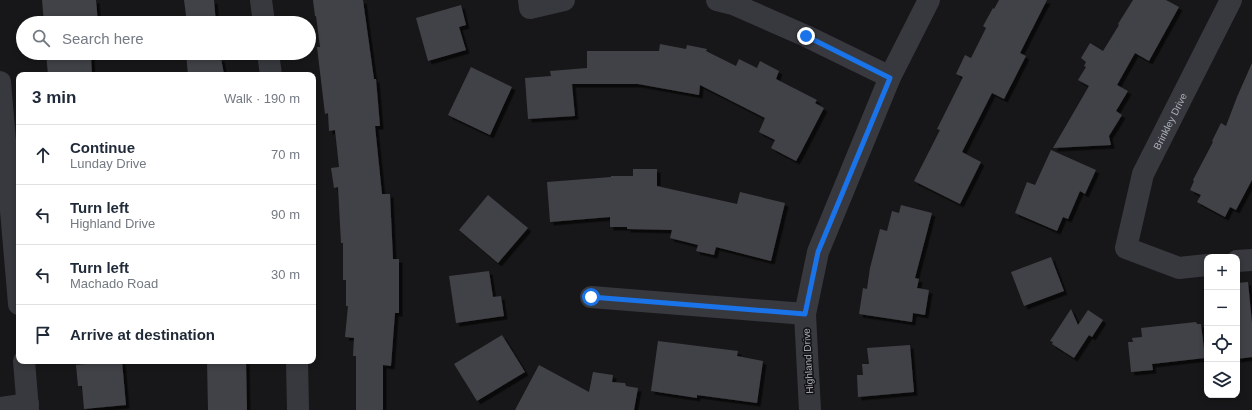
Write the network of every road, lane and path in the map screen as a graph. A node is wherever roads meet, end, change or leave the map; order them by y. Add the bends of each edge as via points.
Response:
1 (261, 0) edge
2 (529, 0) edge
3 (564, 0) edge
4 (717, 0) edge
5 (929, 0) edge
6 (1231, 0) edge
7 (263, 16) edge
8 (269, 60) edge
9 (271, 72) edge
10 (890, 78) junction
11 (0, 82) edge
12 (4, 170) edge
13 (1252, 260) edge
14 (1240, 261) edge
15 (1204, 265) edge
16 (16, 277) edge
17 (591, 297) dead end
18 (805, 314) junction
19 (24, 364) edge
20 (297, 364) edge
21 (28, 407) edge
22 (0, 408) edge
23 (298, 410) edge
24 (810, 410) edge

1 - 7 street
2 - 3 street via 530,8
4 - 10 street via 733,4 799,33
5 - 10 street, Highland Drive
6 - 15 street, Brinkley Drive via 1143,174 1126,248 1179,268
8 - 9 street
10 - 18 street, Highland Drive via 818,252
11 - 12 street
12 - 16 street
13 - 14 street
17 - 18 street
18 - 24 street, Highland Drive
19 - 21 street
20 - 23 street
21 - 22 street

